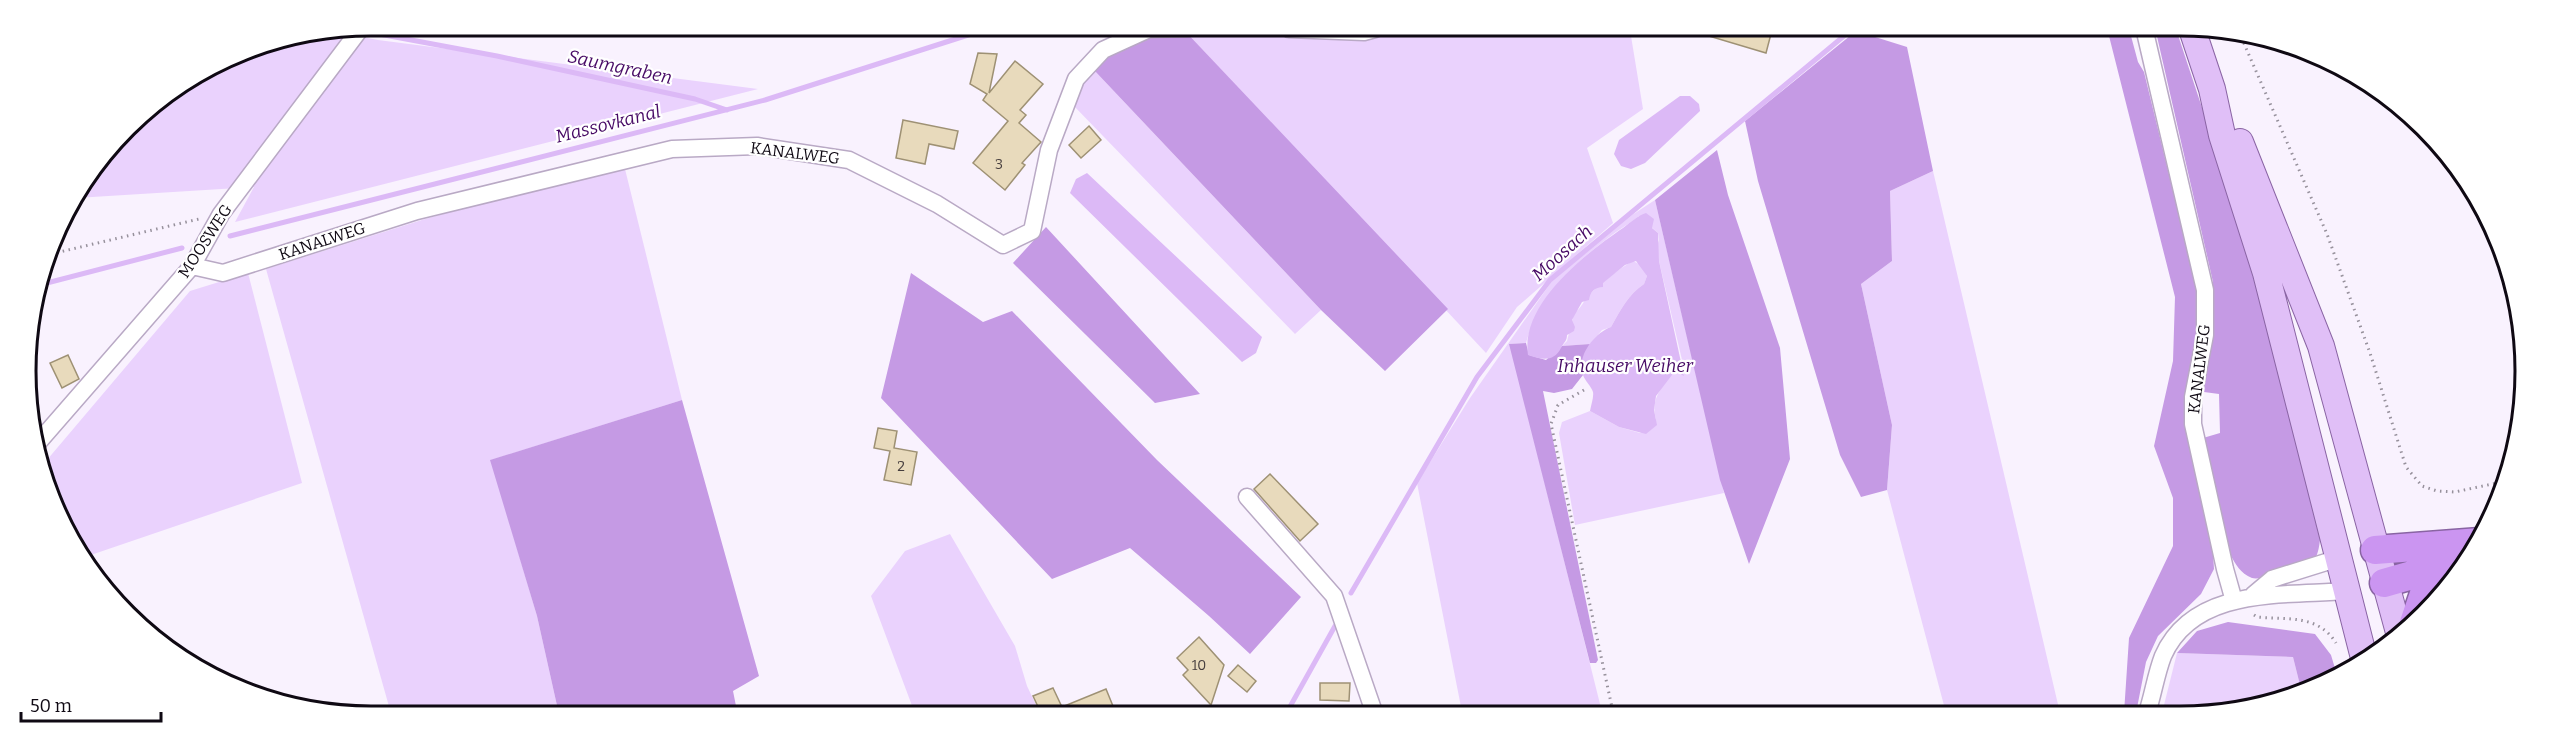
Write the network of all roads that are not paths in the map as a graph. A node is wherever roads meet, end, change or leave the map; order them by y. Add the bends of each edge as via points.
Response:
1 (1134, 36) edge
2 (2146, 36) edge
3 (354, 37) edge
4 (2195, 37) edge
5 (2212, 89) junction
6 (192, 266) junction
7 (42, 438) edge
8 (1247, 496) dead end
9 (2467, 543) edge
10 (2375, 550) junction
11 (2461, 554) edge
12 (2339, 558) junction
13 (2441, 563) junction
14 (2384, 583) junction
15 (2347, 591) junction
16 (2253, 595) junction
17 (2234, 601) junction
18 (2420, 604) edge
19 (2397, 626) edge
20 (2363, 652) edge
21 (1372, 706) edge
22 (2149, 706) edge

1 - 6 street, KANALWEG via 1103,50 1076,79 1049,150 1032,231 1003,245 938,204 849,160 757,146 672,149 417,211 222,273
2 - 17 street, KANALWEG via 2205,290 2205,335 2193,397 2193,424
3 - 6 street, MOOSWEG via 222,214
4 - 5 main road
5 - 10 main road via 2248,160 2321,346
5 - 12 main road via 2222,135 2283,336
6 - 7 street, MOOSWEG
8 - 21 street via 1334,597
9 - 10 highway
10 - 12 main road
10 - 14 main road
11 - 13 highway
12 - 15 main road
12 - 16 street via 2272,579
13 - 14 highway
13 - 18 highway
14 - 15 main road
14 - 19 main road
15 - 16 street
15 - 20 main road
16 - 17 street
17 - 22 street via 2199,614 2181,631 2164,654

